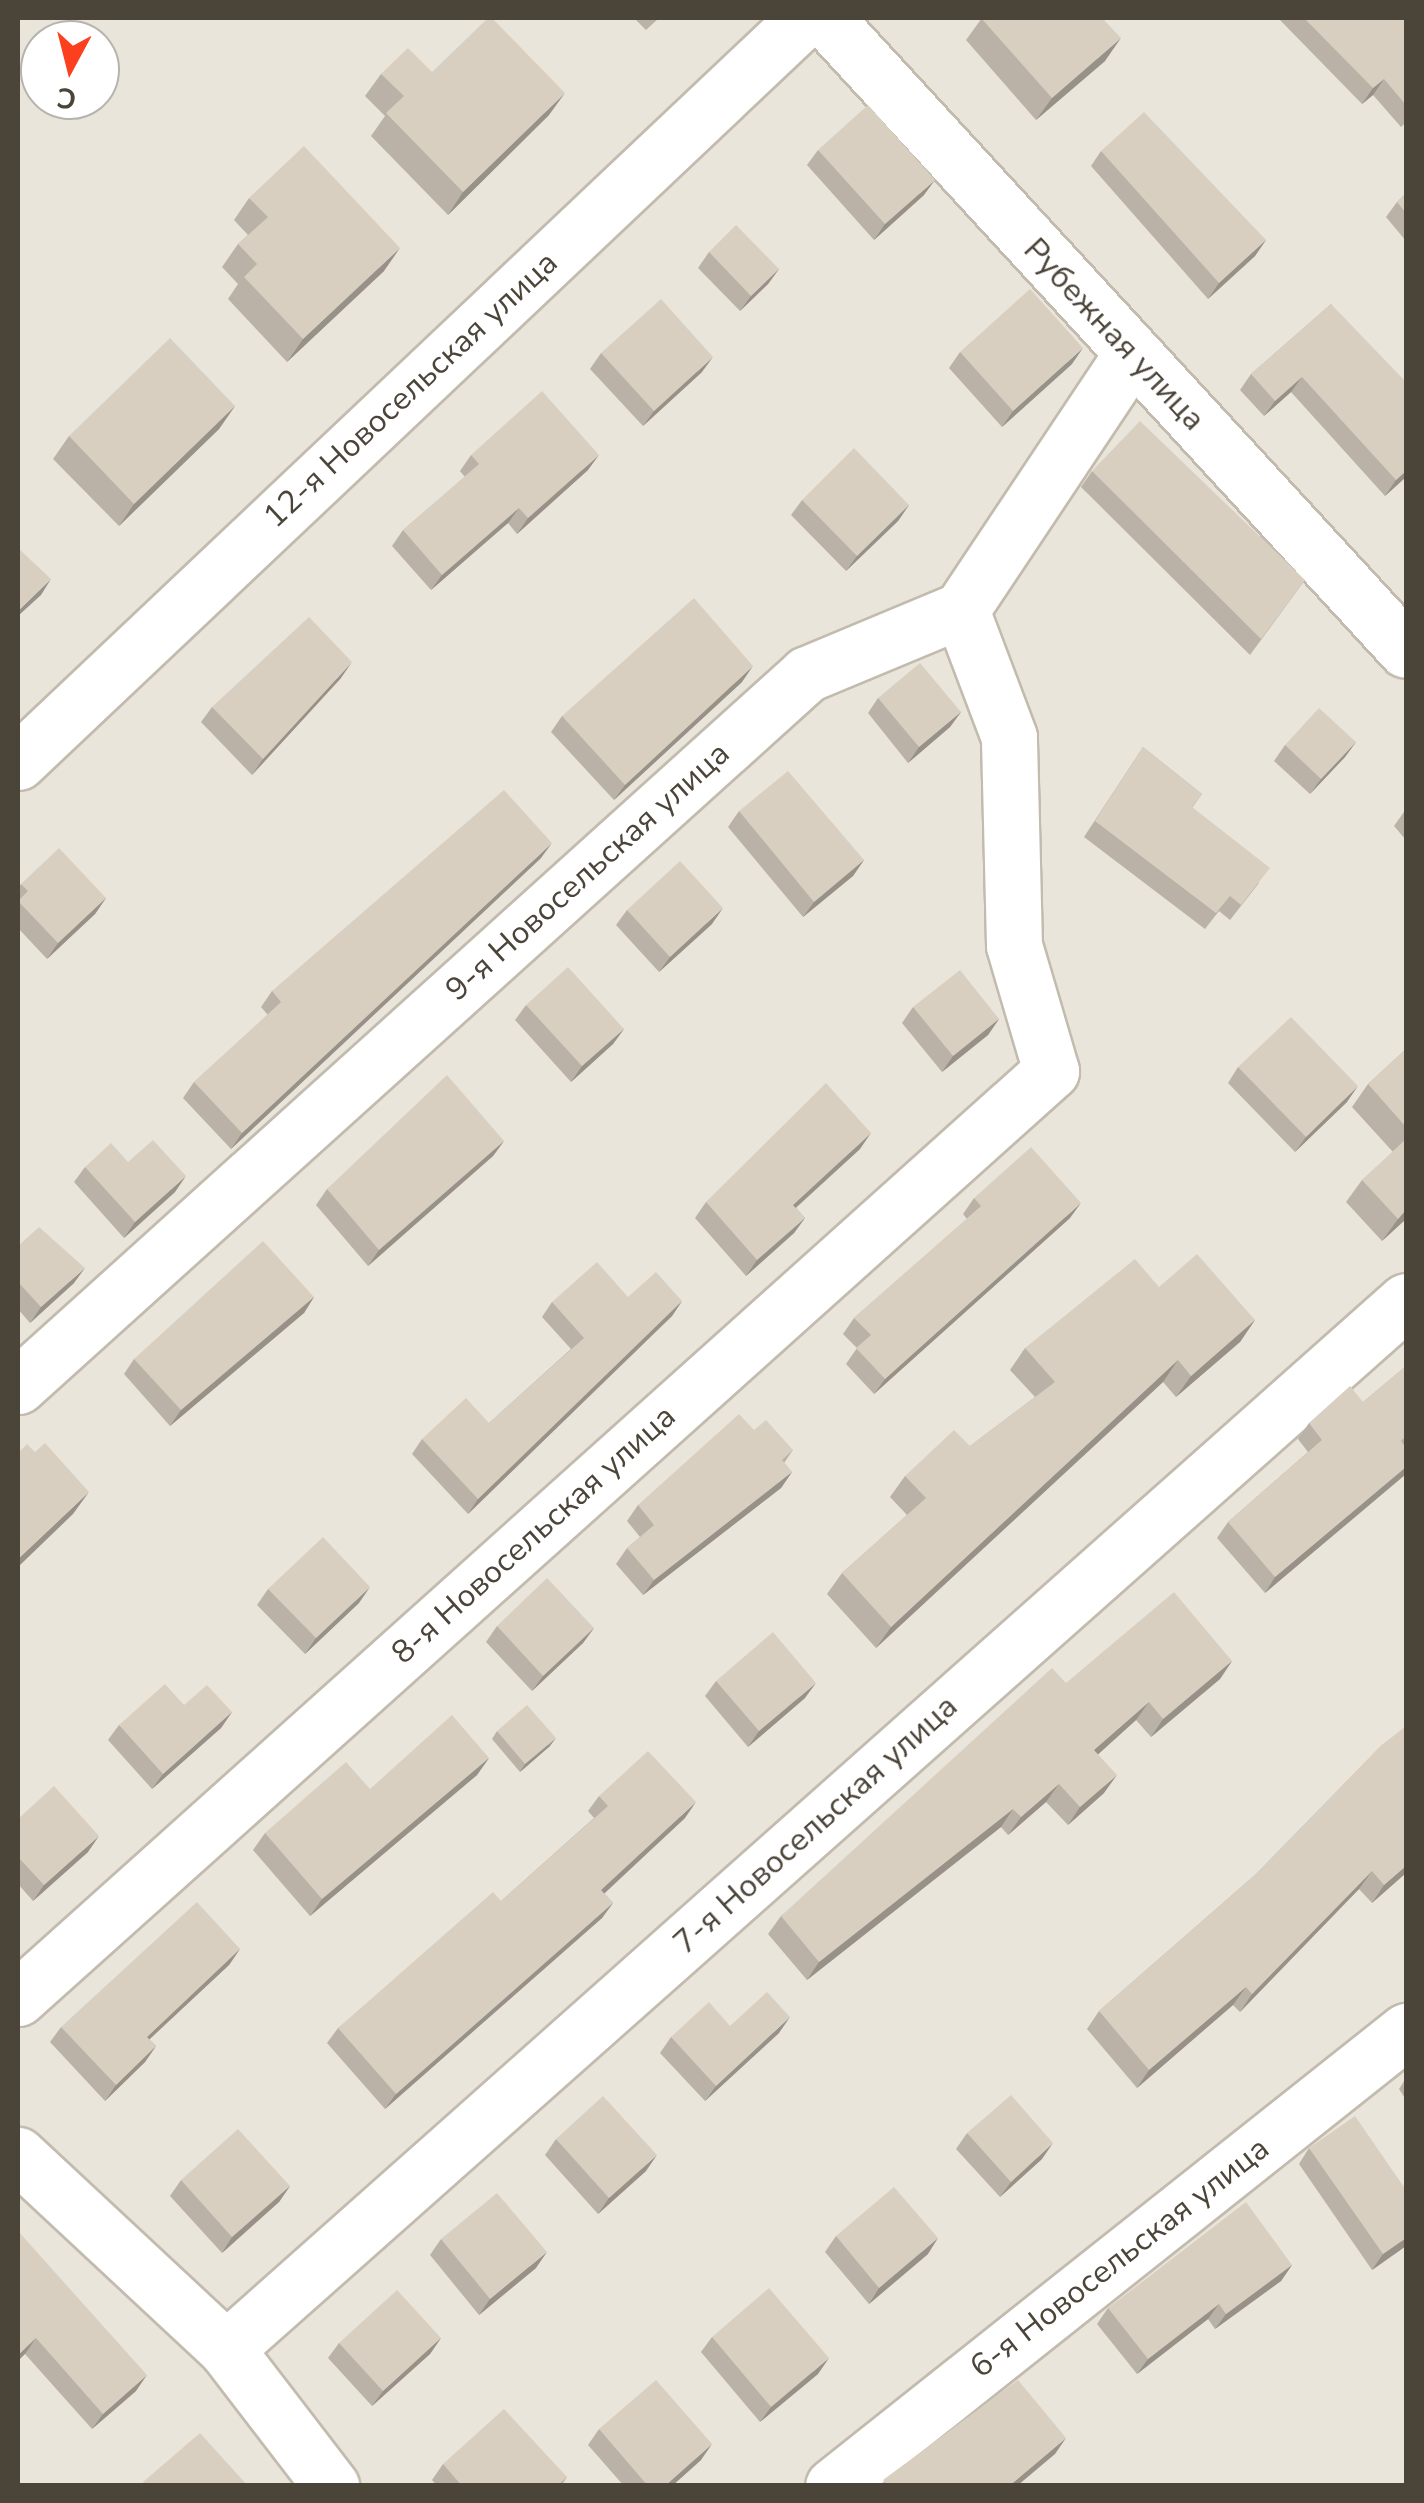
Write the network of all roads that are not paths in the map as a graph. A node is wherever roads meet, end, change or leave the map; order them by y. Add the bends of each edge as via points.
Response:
1 (804, 18) edge
2 (825, 18) edge
3 (1131, 355) junction
4 (962, 610) junction
5 (1406, 650) edge
6 (18, 762) edge
7 (1406, 1301) edge
8 (18, 1386) edge
9 (18, 1998) edge
10 (1406, 2031) edge
11 (18, 2154) edge
12 (226, 2348) junction
13 (331, 2486) edge
14 (833, 2486) edge

1 - 6 street, 12-я Новосельская улица
2 - 3 street, Рубежная улица
3 - 4 street
3 - 5 street, Рубежная улица
4 - 8 street, 9-я Новосельская улица via 807,674
4 - 9 street, 8-я Новосельская улица via 1009,737 1014,945 1051,1071
7 - 12 street, 7-я Новосельская улица
10 - 14 street, 6-я Новосельская улица
11 - 12 street
12 - 13 street

